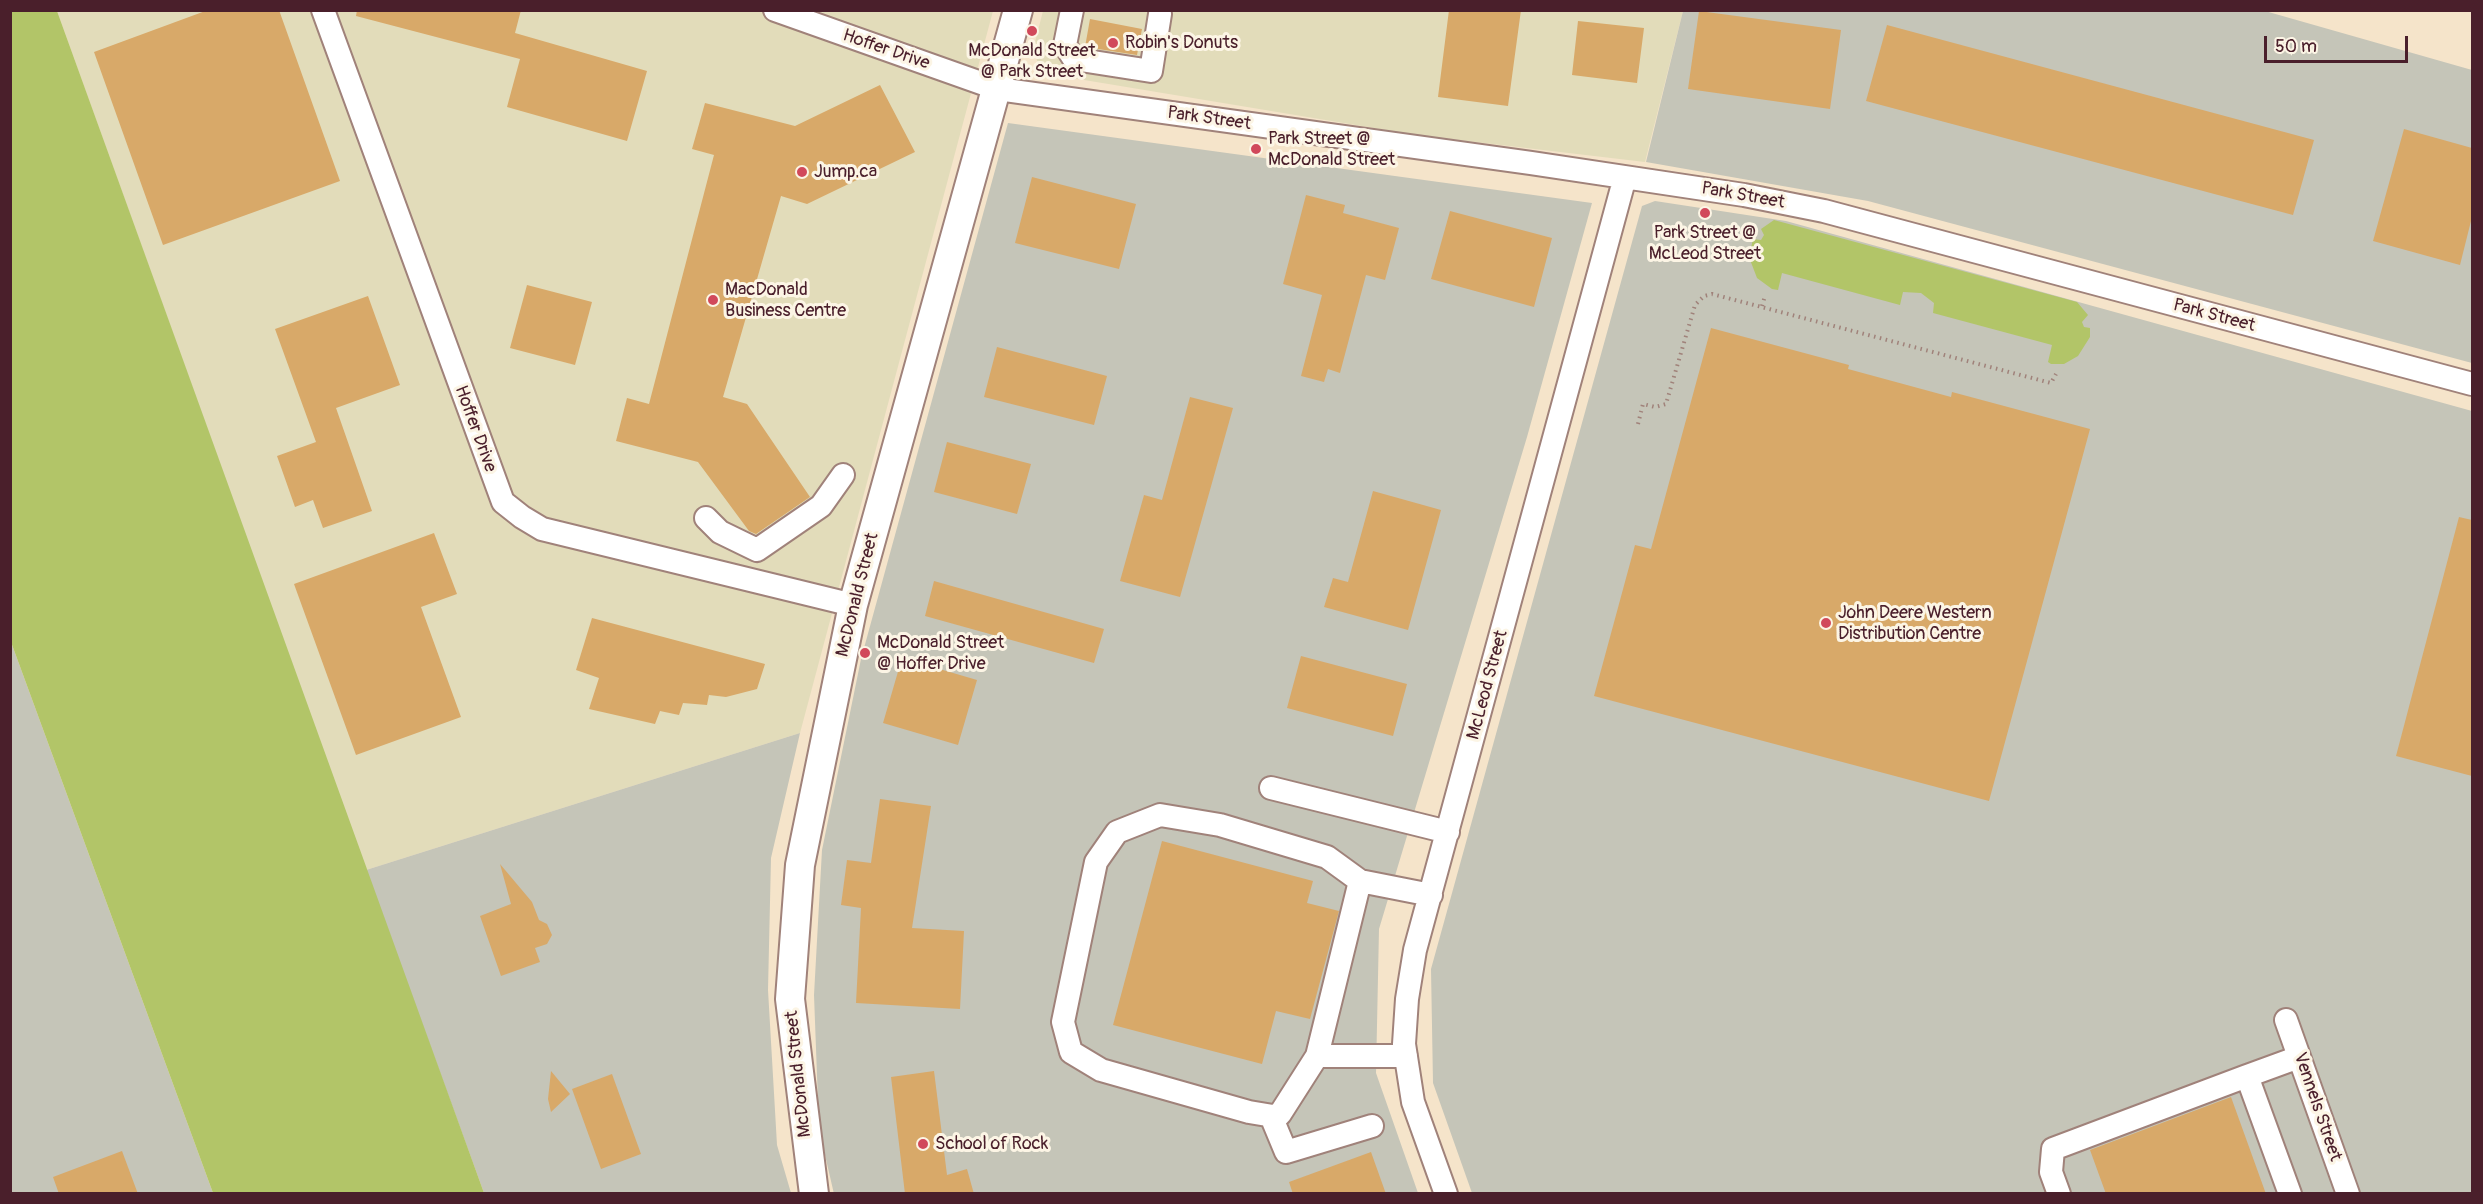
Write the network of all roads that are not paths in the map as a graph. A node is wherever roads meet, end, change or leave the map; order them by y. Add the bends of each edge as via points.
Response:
1 (323, 10) edge
2 (775, 10) edge
3 (1018, 10) edge
4 (1072, 10) edge
5 (1160, 14) dead end
6 (998, 89) junction
7 (1625, 177) junction
8 (2472, 384) edge
9 (843, 475) dead end
10 (706, 519) dead end
11 (853, 605) junction
12 (1271, 788) dead end
13 (1448, 832) junction
14 (1360, 881) junction
15 (1431, 895) junction
16 (2286, 1020) dead end
17 (1317, 1056) junction
18 (1406, 1056) junction
19 (2300, 1057) junction
20 (2247, 1076) junction
21 (1271, 1116) junction
22 (1372, 1126) dead end
23 (814, 1194) edge
24 (1446, 1194) edge
25 (2059, 1194) edge
26 (2290, 1194) edge
27 (2348, 1194) edge

1 - 11 street, Hoffer Drive via 503,501 542,529
2 - 6 street, Hoffer Drive
3 - 6 main road, McDonald Street
4 - 5 street via 1065,45 1074,59 1151,71
6 - 7 street, Park Street
6 - 11 main road, McDonald Street
7 - 8 street, Park Street via 1824,211
7 - 13 street, McLeod Street
9 - 10 street via 821,506 757,550 720,532
11 - 23 main road, McDonald Street via 800,865 790,999
12 - 13 street
13 - 15 street, McLeod Street
14 - 15 street
14 - 17 street
14 - 21 street via 1327,857 1220,825 1160,815 1117,832 1096,862 1062,1022 1071,1052 1101,1070
15 - 18 street, McLeod Street via 1415,950 1407,999
16 - 19 street, Vennels Street
17 - 18 street
17 - 21 street via 1280,1114
18 - 24 street, McLeod Street via 1413,1102
19 - 20 street
19 - 27 street, Vennels Street
20 - 25 street via 2053,1149 2051,1172
20 - 26 street
21 - 22 street via 1286,1152

